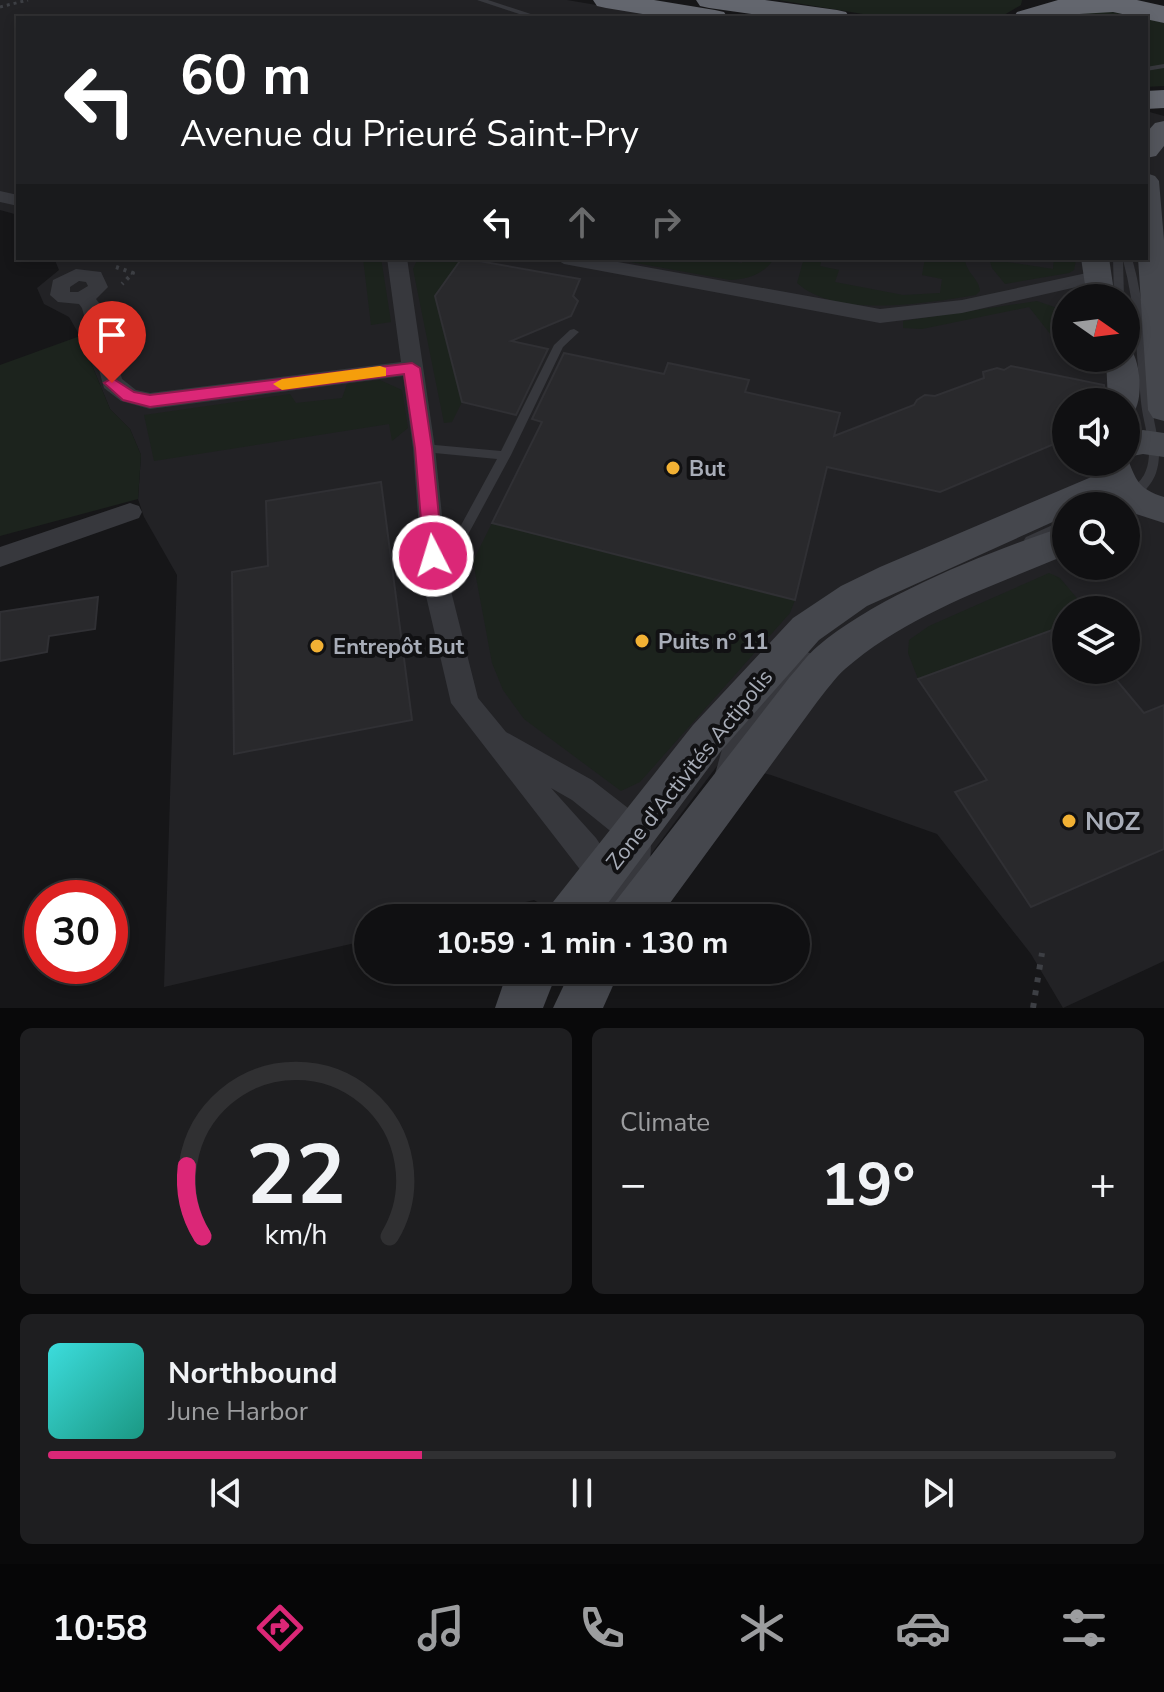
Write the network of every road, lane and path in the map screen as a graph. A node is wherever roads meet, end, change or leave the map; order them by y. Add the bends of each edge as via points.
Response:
1 (28, 0) edge
2 (481, 0) edge
3 (606, 0) edge
4 (709, 0) edge
5 (745, 0) edge
6 (1123, 3) edge
7 (0, 7) edge
8 (1032, 10) edge
9 (802, 14) junction
10 (1164, 15) edge
11 (533, 16) edge
12 (703, 16) edge
13 (820, 16) edge
14 (1164, 129) edge
15 (1148, 148) edge
16 (1148, 190) edge
17 (1156, 225) edge
18 (397, 260) edge
19 (575, 260) edge
20 (1118, 260) edge
21 (1128, 260) edge
22 (109, 265) dead end
23 (76, 266) edge
24 (1158, 275) edge
25 (1097, 278) edge
26 (1119, 284) edge
27 (1046, 291) junction
28 (117, 292) dead end
29 (1052, 294) edge
30 (574, 332) dead end
31 (412, 368) junction
32 (1136, 388) edge
33 (1164, 410) edge
34 (424, 448) junction
35 (505, 455) junction
36 (1127, 476) edge
37 (1095, 492) edge
38 (130, 512) dead end
39 (1052, 527) edge
40 (1052, 528) edge
41 (1052, 529) edge
42 (0, 557) edge
43 (436, 583) junction
44 (888, 601) dead end
45 (820, 645) dead end
46 (493, 737) junction
47 (714, 808) junction
48 (635, 832) junction
49 (603, 874) junction
50 (580, 904) edge
51 (622, 904) edge
52 (642, 904) edge
53 (1042, 953) dead end
54 (526, 984) edge
55 (590, 984) edge
56 (519, 1008) edge
57 (577, 1008) edge
58 (1033, 1008) edge

1 - 7 path
2 - 11 lane
3 - 12 highway
4 - 9 highway
5 - 9 highway
6 - 8 highway
6 - 10 highway
9 - 13 highway
14 - 15 main road
16 - 17 street
17 - 24 street
18 - 31 street
19 - 27 street via 880,316
20 - 26 lane
21 - 32 lane via 1138,299
22 - 28 path via 133,273
23 - 31 street via 99,283 84,297 92,307 112,383 129,396 150,401
24 - 33 street
25 - 27 street
27 - 29 street
30 - 35 lane via 559,345
31 - 34 street
34 - 35 lane
34 - 43 street
35 - 43 lane
36 - 37 street, Zone d'Activités Actipolis
38 - 42 street
39 - 48 street, Zone d'Activités Actipolis via 854,596 806,629 707,738
40 - 44 lane
41 - 47 street, Zone d'Activités Actipolis via 831,658
43 - 46 street via 465,703
45 - 47 lane via 728,751
46 - 48 street via 582,790
46 - 49 street
47 - 52 street, Zone d'Activités Actipolis
48 - 49 street, Zone d'Activités Actipolis
48 - 51 street via 632,874
49 - 50 street, Zone d'Activités Actipolis
53 - 58 path
54 - 56 street
55 - 57 street

